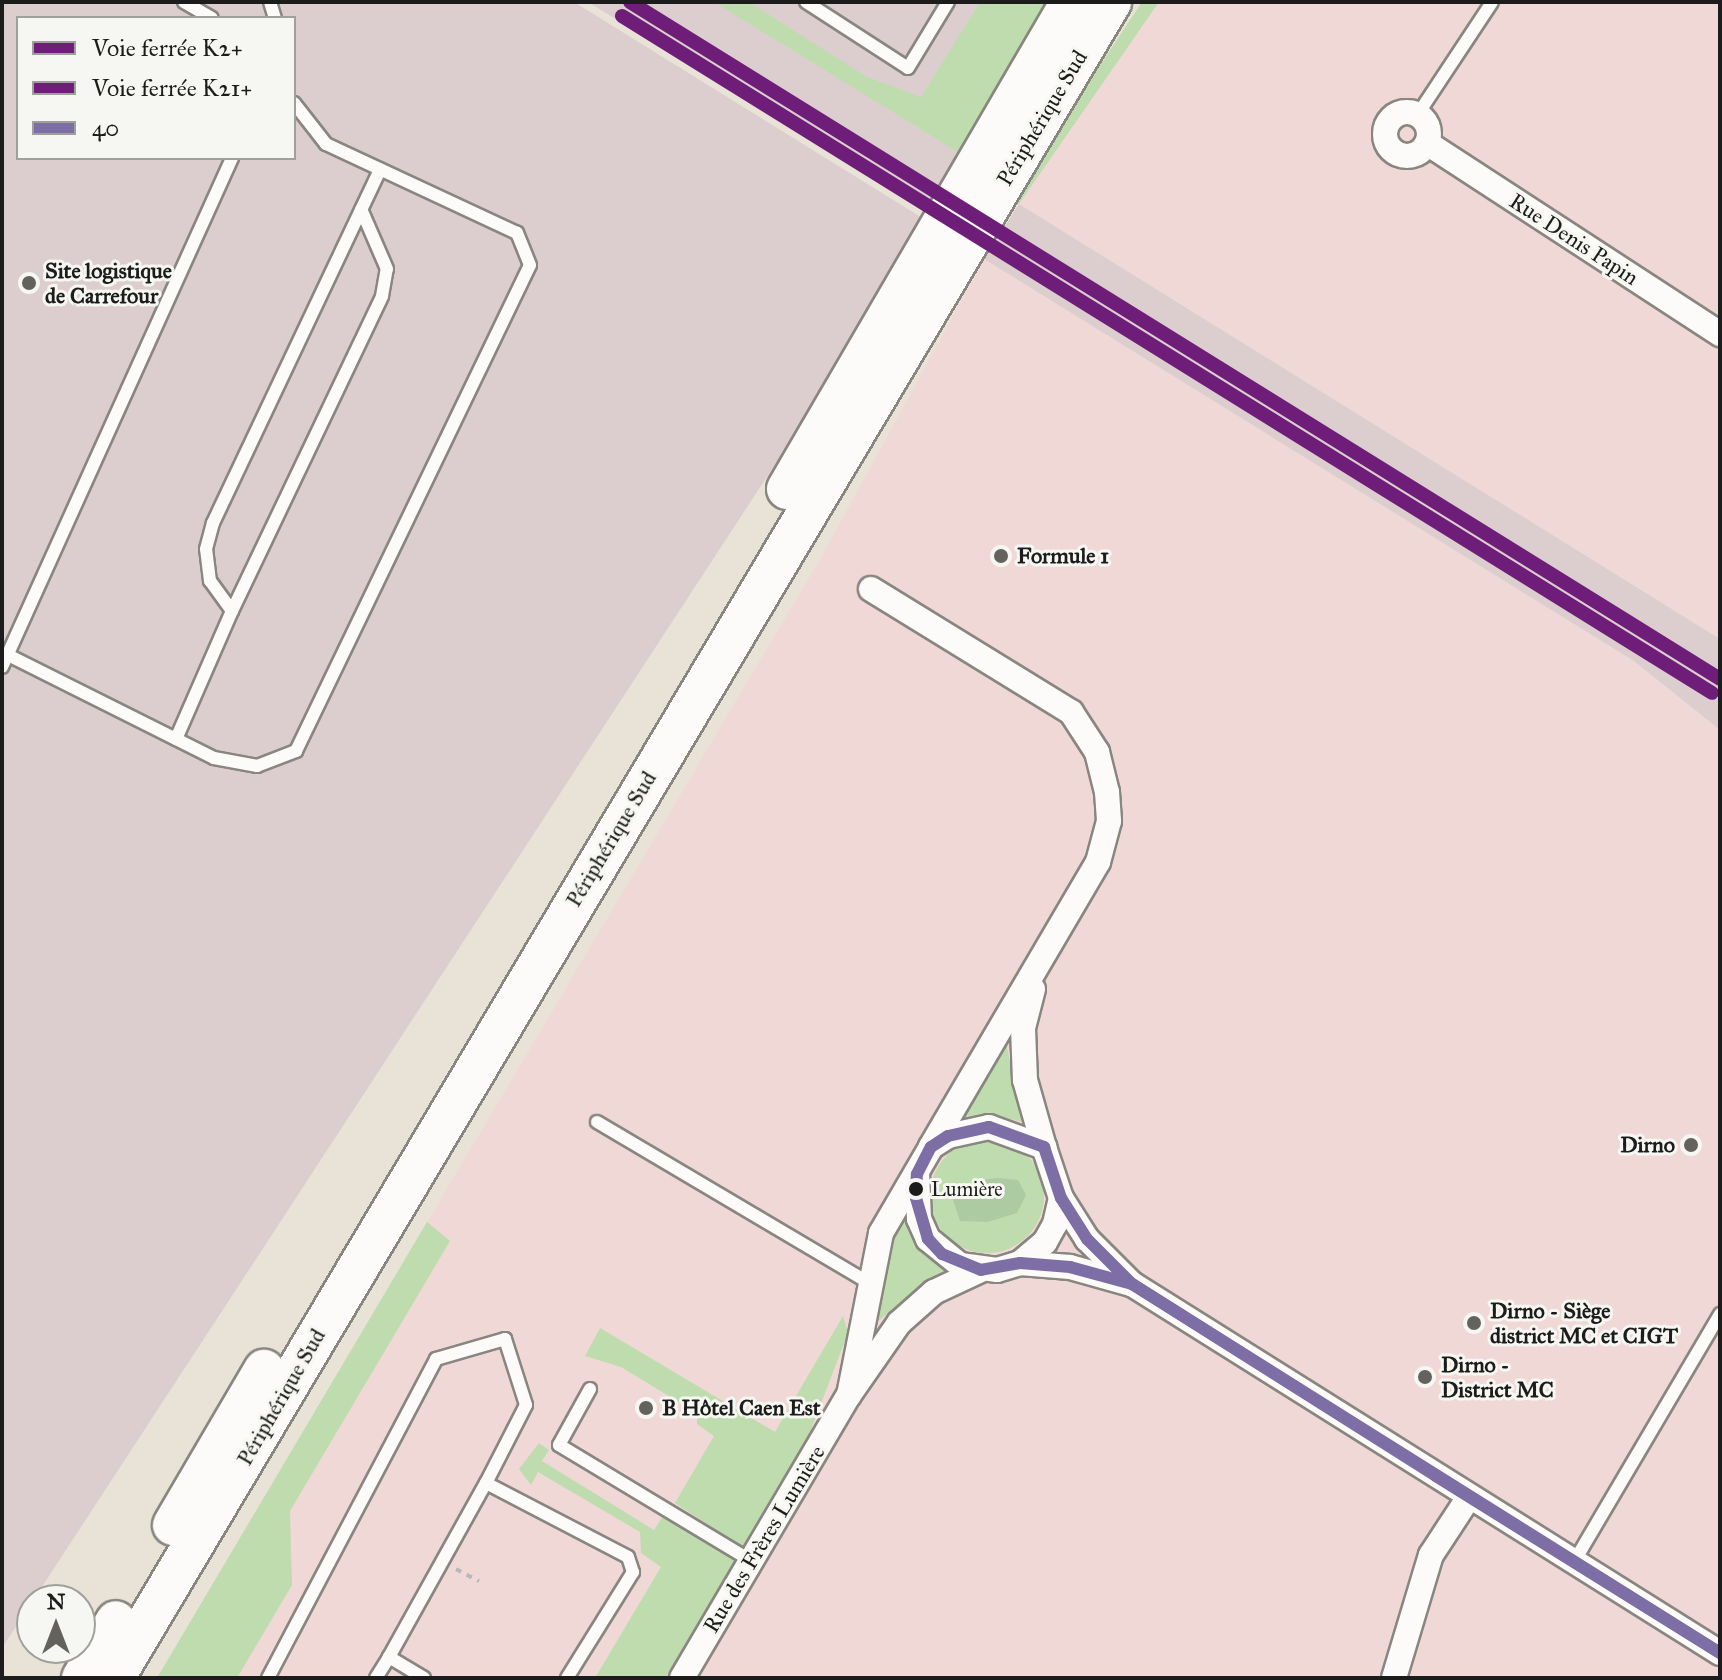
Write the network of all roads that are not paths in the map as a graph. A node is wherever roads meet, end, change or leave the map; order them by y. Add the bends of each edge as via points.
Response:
1 (184, 2) edge
2 (806, 2) edge
3 (948, 2) edge
4 (1071, 2) edge
5 (1111, 2) edge
6 (1492, 2) edge
7 (208, 16) edge
8 (296, 106) edge
9 (1418, 114) junction
10 (1427, 143) junction
11 (231, 160) edge
12 (380, 169) junction
13 (361, 209) junction
14 (1720, 334) edge
15 (871, 589) dead end
16 (232, 611) junction
17 (5, 661) edge
18 (176, 739) junction
19 (1039, 963) junction
20 (597, 1122) dead end
21 (931, 1147) junction
22 (1044, 1147) junction
23 (917, 1174) junction
24 (1061, 1198) junction
25 (1020, 1263) junction
26 (981, 1270) junction
27 (869, 1283) junction
28 (1132, 1284) junction
29 (1720, 1314) edge
30 (590, 1389) dead end
31 (849, 1395) junction
32 (486, 1483) junction
33 (1469, 1497) junction
34 (751, 1561) junction
35 (1574, 1562) junction
36 (1720, 1653) edge
37 (389, 1657) junction
38 (82, 1678) edge
39 (114, 1678) edge
40 (268, 1678) edge
41 (376, 1678) edge
42 (424, 1678) edge
43 (567, 1678) edge
44 (682, 1678) edge
45 (1394, 1678) edge

1 - 7 lane
2 - 3 lane via 908,68
4 - 38 highway, Périphérique Sud
5 - 39 highway, Périphérique Sud
6 - 9 lane
8 - 12 lane via 326,144
9 - 10 street via 1428,127
9 - 10 street via 1392,117 1387,142 1407,156
10 - 14 street, Rue Denis Papin
11 - 17 lane
12 - 13 lane
12 - 18 lane via 517,233 530,265 296,751 278,761 238,766
13 - 16 lane via 387,269 382,296
13 - 16 lane via 213,523 206,549 210,581
15 - 19 street via 1071,712 1097,752 1109,821 1101,849
16 - 18 lane
17 - 18 lane
19 - 21 street
19 - 22 street via 1023,1028 1025,1080
20 - 27 lane
21 - 22 street via 948,1136 989,1127
21 - 23 street
22 - 24 street
23 - 26 street via 919,1219 928,1239 960,1265
23 - 27 street via 881,1233
24 - 25 street via 1045,1242
24 - 28 street via 1087,1239
25 - 26 street
25 - 28 street via 1070,1267
26 - 31 street, Rue des Frères Lumière via 934,1292 899,1323
27 - 31 street
28 - 33 street
29 - 35 lane
30 - 34 lane via 559,1445
31 - 34 street, Rue des Frères Lumière
32 - 37 lane
32 - 40 lane via 526,1405 505,1339 436,1359
32 - 43 lane via 628,1557 633,1572
33 - 35 street
33 - 45 street via 1431,1555
34 - 44 street, Rue des Frères Lumière
35 - 36 street
37 - 41 lane
37 - 42 lane

